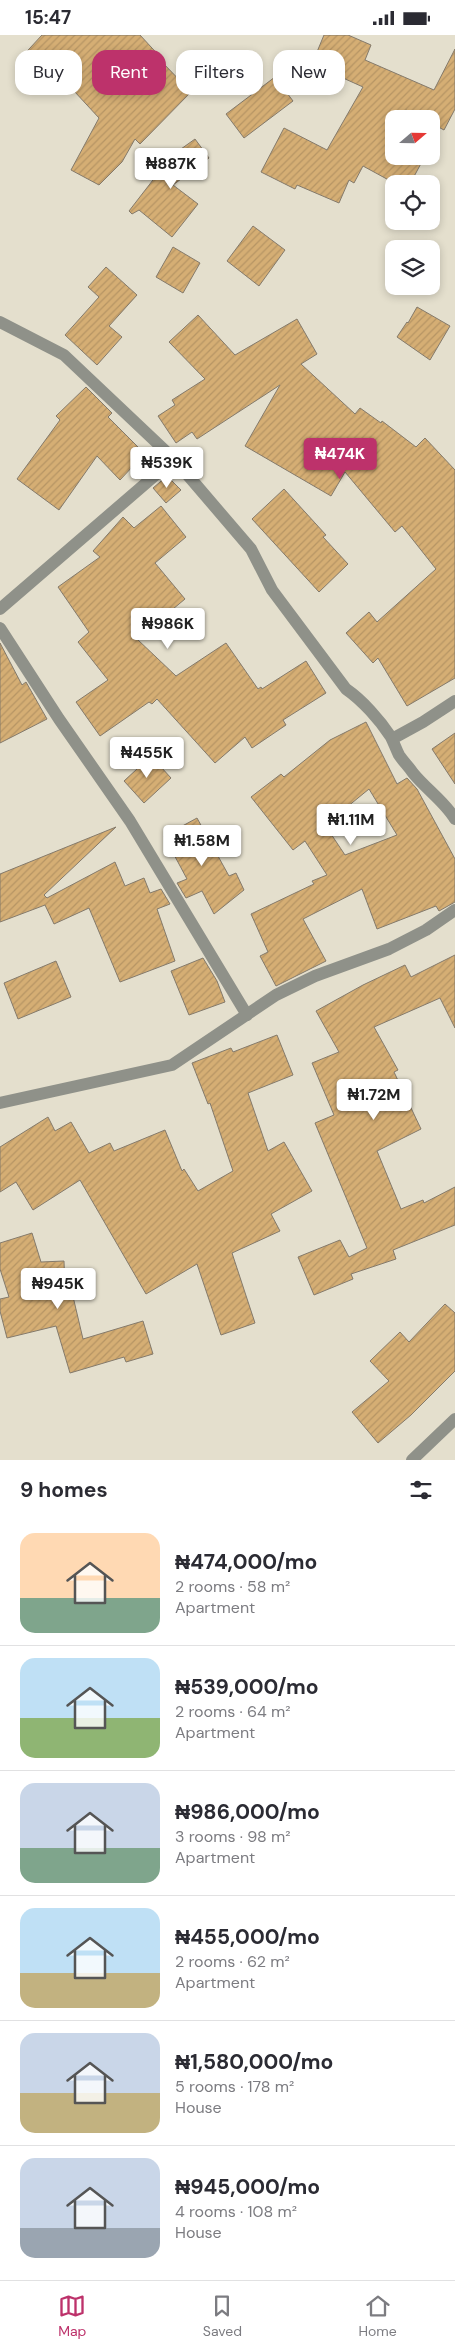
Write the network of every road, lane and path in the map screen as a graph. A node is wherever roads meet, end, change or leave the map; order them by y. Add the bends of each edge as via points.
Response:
1 (0, 322) edge
2 (174, 459) junction
3 (0, 609) edge
4 (0, 627) edge
5 (455, 701) edge
6 (392, 739) junction
7 (455, 819) edge
8 (455, 910) edge
9 (246, 1015) junction
10 (0, 1103) edge
11 (455, 1419) edge
12 (412, 1460) edge

1 - 2 street via 64,355
2 - 3 street
2 - 6 street via 251,549 272,590 346,689 361,699
4 - 9 street via 130,821
5 - 6 street
6 - 7 street via 399,755
8 - 9 street via 426,930 315,976 276,995
9 - 10 street via 172,1065
11 - 12 street

